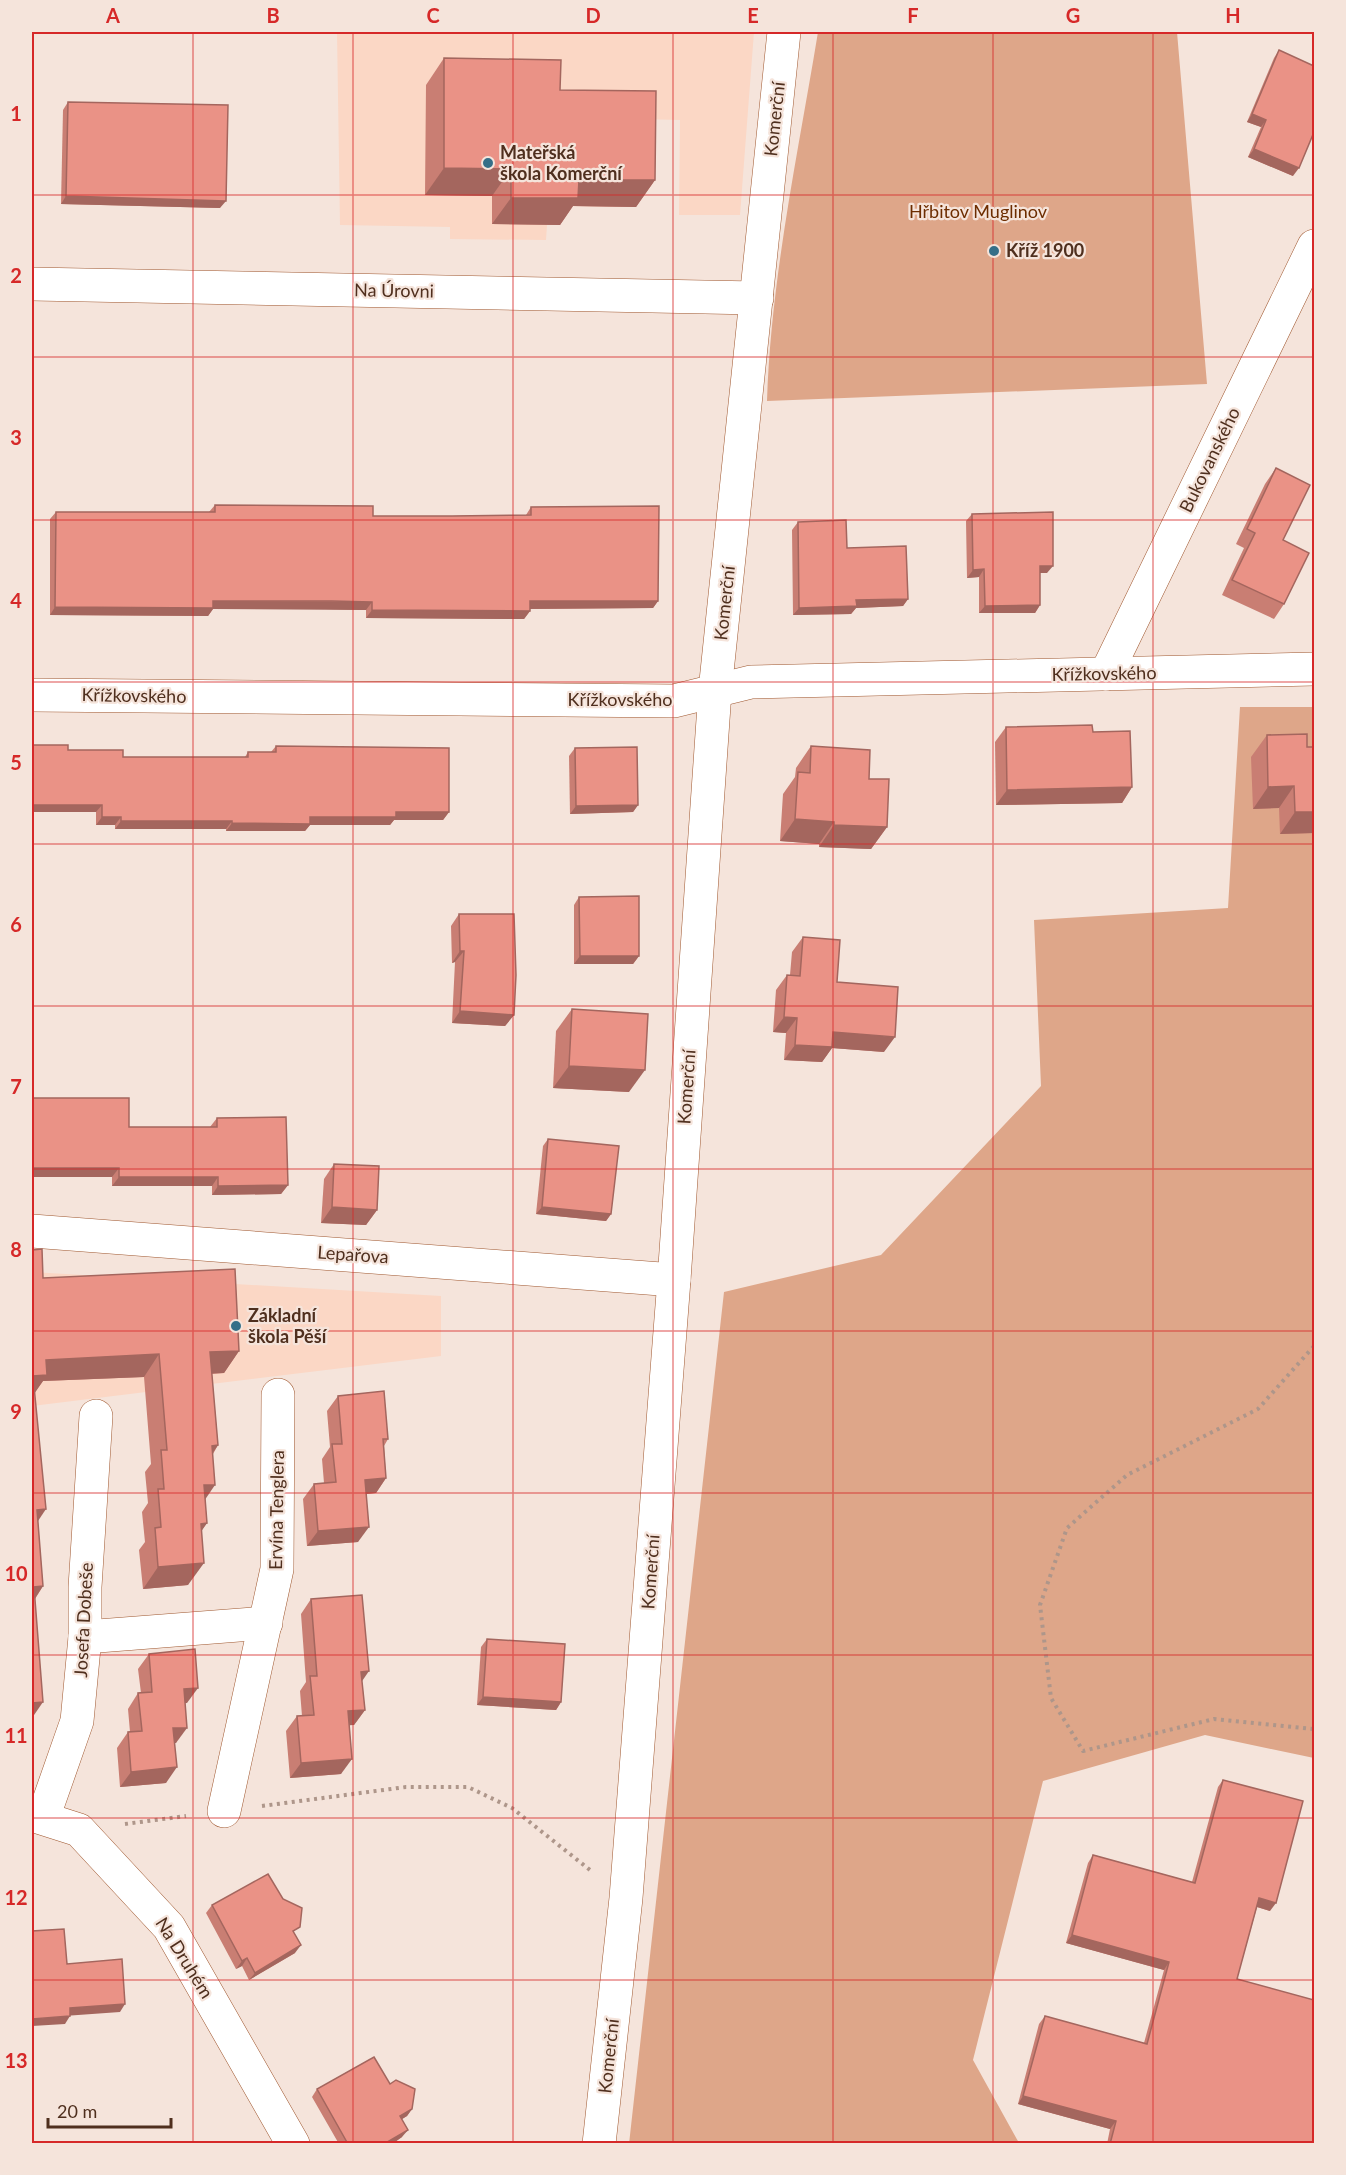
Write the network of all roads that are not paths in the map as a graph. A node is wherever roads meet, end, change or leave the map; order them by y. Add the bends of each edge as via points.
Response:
1 (784, 32) edge
2 (1314, 246) edge
3 (32, 284) edge
4 (757, 298) junction
5 (1314, 669) edge
6 (1106, 674) junction
7 (715, 692) junction
8 (32, 695) edge
9 (32, 1231) edge
10 (674, 1280) junction
11 (278, 1395) dead end
12 (96, 1416) dead end
13 (266, 1623) junction
14 (85, 1637) junction
15 (224, 1811) road end
16 (37, 1816) edge
17 (293, 2144) edge
18 (599, 2144) edge

1 - 4 street, Komerční
2 - 6 street, Bukovanského
3 - 4 street, Na Úrovni
4 - 7 street, Komerční
5 - 6 street, Křížkovského
6 - 7 street, Křížkovského via 751,682
7 - 8 street, Křížkovského via 674,701
7 - 10 street, Komerční
9 - 10 street, Lepařova
10 - 18 street, Komerční via 626,1898
11 - 13 street, Ervína Tenglera via 277,1569
12 - 14 street, Josefa Dobeše
13 - 14 street
13 - 15 street, Ervína Tenglera
14 - 16 street, Josefa Dobeše via 77,1721
16 - 17 street, Na Druhém via 79,1830 169,1927

